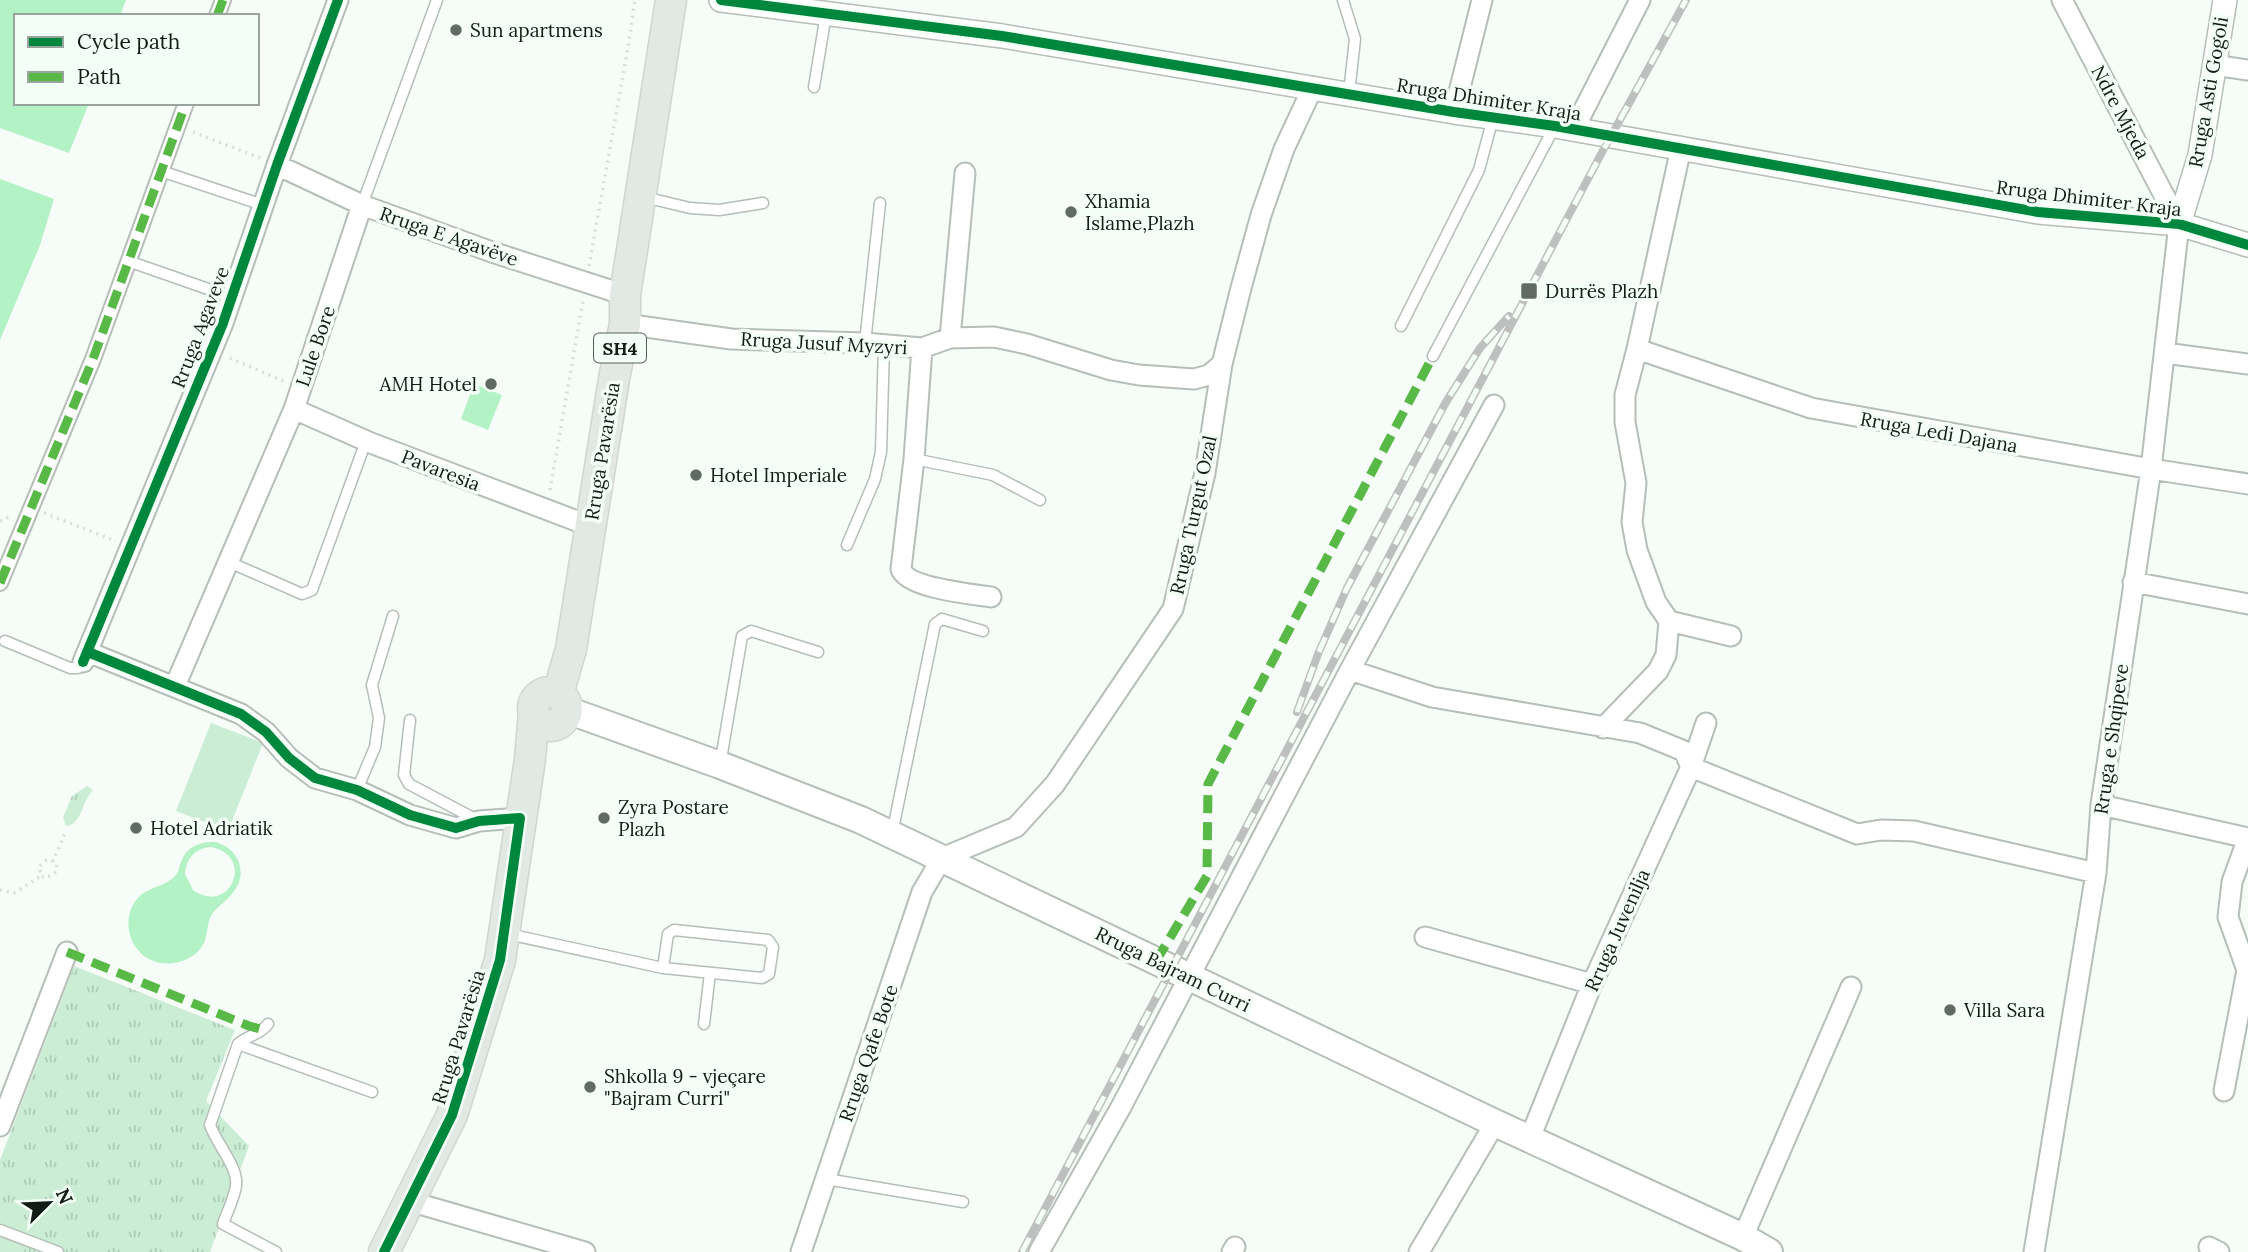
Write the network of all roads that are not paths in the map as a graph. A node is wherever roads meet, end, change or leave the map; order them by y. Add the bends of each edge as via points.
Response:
1 (338, 0) edge
2 (437, 0) edge
3 (671, 0) edge
4 (721, 0) edge
5 (1343, 0) edge
6 (1482, 0) edge
7 (1640, 0) edge
8 (2062, 0) edge
9 (2225, 0) edge
10 (826, 13) junction
11 (2214, 65) junction
12 (2248, 70) edge
13 (814, 87) dead end
14 (1312, 87) junction
15 (1349, 93) junction
16 (185, 105) edge
17 (1454, 112) junction
18 (1493, 117) junction
19 (1565, 128) junction
20 (1681, 148) junction
21 (276, 165) junction
22 (161, 171) junction
23 (965, 173) dead end
24 (640, 197) junction
25 (763, 203) dead end
26 (880, 203) dead end
27 (262, 205) junction
28 (362, 205) junction
29 (2179, 224) junction
30 (2248, 245) edge
31 (128, 261) junction
32 (232, 297) junction
33 (625, 309) junction
34 (1401, 326) dead end
35 (950, 338) junction
36 (874, 344) junction
37 (922, 348) junction
38 (1637, 349) junction
39 (2165, 354) junction
40 (1433, 356) dead end
41 (1222, 364) junction
42 (2248, 364) edge
43 (1494, 405) dead end
44 (294, 410) junction
45 (366, 441) junction
46 (914, 459) junction
47 (2151, 469) junction
48 (2248, 484) edge
49 (1040, 500) dead end
50 (590, 526) junction
51 (847, 545) dead end
52 (229, 562) junction
53 (2133, 582) junction
54 (0, 583) edge
55 (991, 597) dead end
56 (2248, 604) edge
57 (393, 616) dead end
58 (1669, 621) junction
59 (983, 631) dead end
60 (1731, 636) dead end
61 (5, 641) dead end
62 (818, 652) dead end
63 (85, 657) junction
64 (1350, 670) junction
65 (175, 686) junction
66 (553, 710) junction
67 (410, 720) dead end
68 (1706, 723) dead end
69 (1603, 728) junction
70 (720, 765) junction
71 (1691, 767) junction
72 (357, 790) junction
73 (2101, 805) junction
74 (520, 818) junction
75 (479, 821) junction
76 (892, 835) junction
77 (2248, 838) edge
78 (942, 858) junction
79 (2096, 873) junction
80 (504, 933) junction
81 (1426, 937) dead end
82 (67, 952) dead end
83 (663, 968) junction
84 (710, 973) junction
85 (1189, 977) junction
86 (1592, 984) junction
87 (1851, 987) dead end
88 (268, 1024) dead end
89 (704, 1024) dead end
90 (238, 1044) junction
91 (2224, 1091) dead end
92 (372, 1092) dead end
93 (1495, 1123) junction
94 (0, 1126) edge
95 (1530, 1138) junction
96 (825, 1179) junction
97 (409, 1201) junction
98 (963, 1202) dead end
99 (0, 1230) edge
100 (1744, 1237) junction
101 (1427, 1250) edge
102 (58, 1252) edge
103 (276, 1252) edge
104 (384, 1252) edge
105 (585, 1252) edge
106 (801, 1252) edge
107 (1039, 1252) edge
108 (1769, 1252) edge
109 (2035, 1252) edge

1 - 21 street, Rruga Agaveve
2 - 28 lane, Lule Bore
3 - 24 main road, Rruga Pavarësia / SH4
4 - 10 street, Rruga Dhimiter Kraja
5 - 15 lane via 1355,39
6 - 17 street
7 - 19 street
8 - 29 street, Ndre Mjeda
9 - 11 street, Rruga Asti Gogoli
10 - 13 lane
10 - 14 street, Rruga Dhimiter Kraja via 1002,36
11 - 12 street
11 - 29 street, Rruga Asti Gogoli via 2200,155
14 - 15 street, Rruga Dhimiter Kraja
14 - 41 street, Rruga Turgut Ozal via 1261,215
15 - 17 street, Rruga Dhimiter Kraja
16 - 22 street
17 - 18 street, Rruga Dhimiter Kraja
18 - 19 street, Rruga Dhimiter Kraja
18 - 34 lane via 1479,170
19 - 20 street, Rruga Dhimiter Kraja
19 - 40 lane
20 - 29 street, Rruga Dhimiter Kraja via 2038,212
20 - 38 street
21 - 27 street, Rruga Agaveve
21 - 28 street, Rruga E Agavëve
22 - 27 lane
22 - 31 street
23 - 35 street
24 - 25 lane via 709,209
24 - 33 main road, Rruga Pavarësia / SH4
26 - 36 lane
27 - 32 street, Rruga Agaveve
28 - 33 street, Rruga E Agavëve via 586,282
28 - 44 street, Lule Bore
29 - 30 street, Rruga Dhimiter Kraja
29 - 39 street, Rruga e Shqipeve
31 - 32 lane
31 - 54 street via 93,359
32 - 63 street, Rruga Agaveve
33 - 36 street, Rruga Jusuf Myzyri via 731,339
33 - 50 main road, Rruga Pavarësia / SH4
35 - 37 street, Rruga Jusuf Myzyri
35 - 41 street, Rruga Jusuf Myzyri via 994,337 1139,375 1194,379 1209,375
36 - 37 street, Rruga Jusuf Myzyri
36 - 51 lane via 881,452 875,479
37 - 46 street
38 - 47 street, Rruga Ledi Dajana via 1811,408
38 - 58 street via 1625,395 1636,484 1632,522 1656,602
39 - 42 street
39 - 47 street, Rruga e Shqipeve
41 - 78 street, Rruga Turgut Ozal via 1205,473 1173,609 1055,784 1016,827
43 - 64 street
44 - 45 street, Pavaresia
44 - 52 street, Lule Bore
45 - 50 street, Pavaresia
45 - 52 lane via 312,590 302,594
46 - 49 lane via 993,475
46 - 55 street via 903,574 939,588
47 - 48 street, Rruga Ledi Dajana
47 - 53 street, Rruga e Shqipeve
50 - 66 main road, Rruga Pavarësia / SH4 via 571,649
52 - 65 street, Lule Bore
53 - 56 street
53 - 73 street, Rruga e Shqipeve
57 - 72 lane via 372,685 379,718 375,747
58 - 60 street
58 - 69 street via 1666,655 1658,671
59 - 76 lane via 942,619 935,624
61 - 63 lane via 70,668 78,668
62 - 70 lane via 751,631 742,636
63 - 65 street
64 - 69 street via 1432,697
64 - 85 street
65 - 72 street via 241,714 315,778
66 - 70 main road, Rruga Bajram Curri
66 - 74 main road, Rruga Pavarësia / SH4 via 530,759
67 - 75 lane via 404,775 409,784
68 - 71 street, Rruga Juvenilja
69 - 71 street via 1640,733 1684,751
70 - 76 main road, Rruga Bajram Curri
71 - 79 street via 1857,834 1914,831
71 - 86 street, Rruga Juvenilja
72 - 75 street via 410,815 456,828
73 - 77 street
73 - 79 street, Rruga e Shqipeve
74 - 75 street
74 - 80 main road, Rruga Pavarësia / SH4
76 - 78 main road, Rruga Bajram Curri
77 - 91 street via 2232,882 2228,917 2247,970
78 - 85 main road, Rruga Bajram Curri
78 - 96 street, Rruga Qafe Bote via 922,892
79 - 109 street, Rruga e Shqipeve
80 - 83 lane
80 - 97 main road, Rruga Pavarësia / SH4 via 500,960 452,1115
81 - 86 street
82 - 94 street
83 - 84 lane
83 - 84 lane via 668,934 674,930 768,940 773,947 769,974 762,978
84 - 89 lane
85 - 93 main road, Rruga Bajram Curri
85 - 107 street
86 - 95 street, Rruga Juvenilja
87 - 100 street
88 - 90 lane
90 - 92 lane
90 - 103 lane via 210,1125 235,1172 236,1185 222,1224
93 - 95 main road, Rruga Bajram Curri
93 - 101 street
95 - 100 main road, Rruga Bajram Curri
96 - 98 lane
96 - 106 street, Rruga Qafe Bote
97 - 104 main road, Rruga Pavarësia / SH4
97 - 105 street
99 - 102 lane
100 - 108 main road, Rruga Bajram Curri

